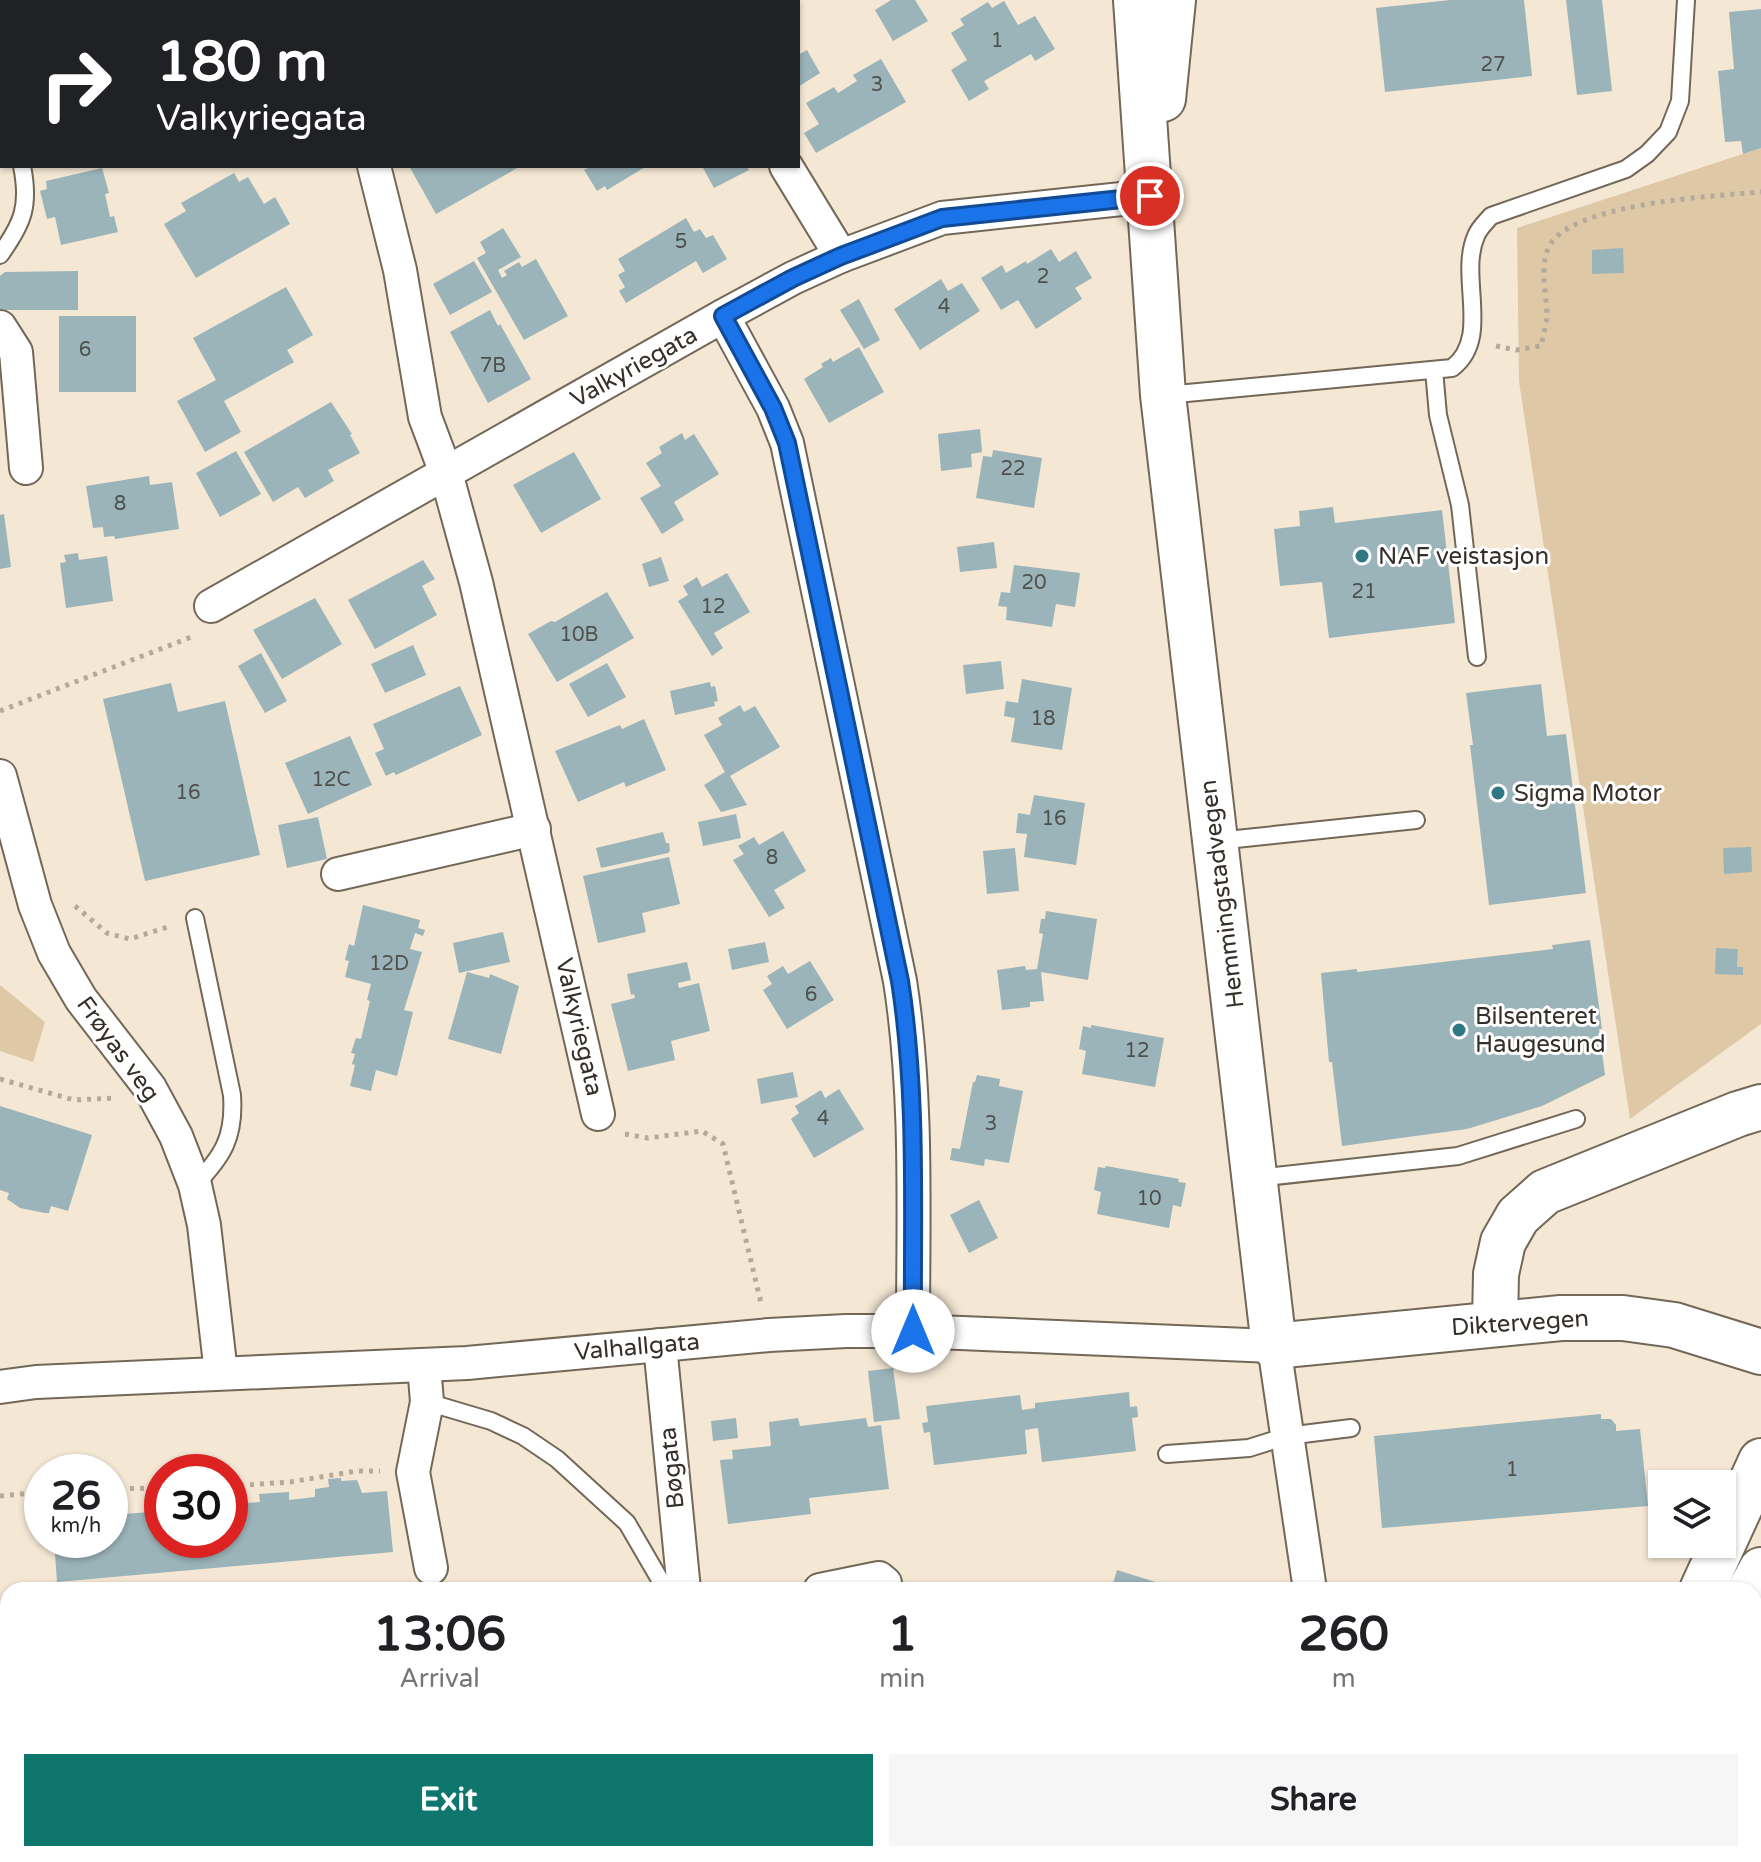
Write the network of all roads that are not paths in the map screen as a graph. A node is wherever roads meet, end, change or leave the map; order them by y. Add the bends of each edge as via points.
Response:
1 (1136, 0) edge
2 (1173, 0) edge
3 (1199, 0) edge
4 (1686, 0) edge
5 (1166, 79) junction
6 (22, 168) edge
7 (374, 168) edge
8 (787, 168) edge
9 (1150, 196) junction
10 (0, 255) edge
11 (841, 256) junction
12 (723, 316) junction
13 (0, 327) edge
14 (1434, 370) junction
15 (1163, 395) junction
16 (26, 468) dead end
17 (446, 473) junction
18 (211, 606) road end
19 (1477, 657) dead end
20 (0, 776) edge
21 (1416, 820) dead end
22 (534, 829) junction
23 (1216, 841) junction
24 (338, 874) dead end
25 (195, 918) road end
26 (1761, 1107) edge
27 (598, 1114) road end
28 (1576, 1119) dead end
29 (1255, 1178) junction
30 (195, 1185) junction
31 (1495, 1323) junction
32 (913, 1331) junction
33 (660, 1345) junction
34 (1274, 1346) junction
35 (1761, 1352) edge
36 (424, 1365) junction
37 (221, 1373) junction
38 (0, 1387) edge
39 (427, 1402) junction
40 (1351, 1428) dead end
41 (1287, 1436) junction
42 (1167, 1454) dead end
43 (1761, 1461) edge
44 (431, 1568) dead end
45 (661, 1582) edge
46 (683, 1582) edge
47 (859, 1582) edge
48 (884, 1582) edge
49 (1309, 1582) edge
50 (1706, 1582) edge

1 - 9 main road, Hemmingstadvegen
2 - 5 main road, Hemmingstadvegen
3 - 5 main road
4 - 14 lane via 1680,101 1668,132 1626,169 1491,216 1471,252 1471,342 1464,359 1452,368
5 - 9 main road, Hemmingstadvegen
6 - 10 lane via 25,207
7 - 17 street, Valkyriegata via 400,270 425,417
8 - 11 street
9 - 11 street, Valkyriegata via 942,218
9 - 15 main road, Hemmingstadvegen
11 - 12 street, Valkyriegata
12 - 17 street, Valkyriegata
12 - 32 street via 787,443 900,981 910,1072
13 - 16 street via 16,352
14 - 15 lane
14 - 19 lane via 1438,415 1460,505
15 - 23 main road, Hemmingstadvegen
17 - 18 street, Valkyriegata
17 - 22 street, Valkyriegata
20 - 30 street, Frøyas veg via 35,905 54,953 81,999 150,1088
21 - 23 lane
22 - 24 street
22 - 27 street, Valkyriegata
23 - 29 main road, Hemmingstadvegen
25 - 30 lane via 233,1115 218,1162
26 - 31 main road via 1545,1192 1518,1216 1503,1242
28 - 29 lane via 1458,1156
29 - 34 main road, Hemmingstadvegen
30 - 37 street, Frøyas veg
31 - 34 main road, Diktervegen
31 - 35 main road, Diktervegen via 1623,1318 1674,1325
32 - 33 street, Valhallgata
32 - 34 street, Valhallgata
33 - 36 street, Valhallgata
33 - 46 street, Bøgata
34 - 41 street, Hemmingstadvegen
36 - 37 street, Valhallgata
36 - 39 street
37 - 38 street, Valhallgata
39 - 44 street via 413,1472
39 - 45 lane via 491,1421 557,1459 627,1523
40 - 41 lane
41 - 42 lane via 1249,1448
41 - 49 street, Hemmingstadvegen
43 - 50 main road
47 - 48 street via 879,1578

